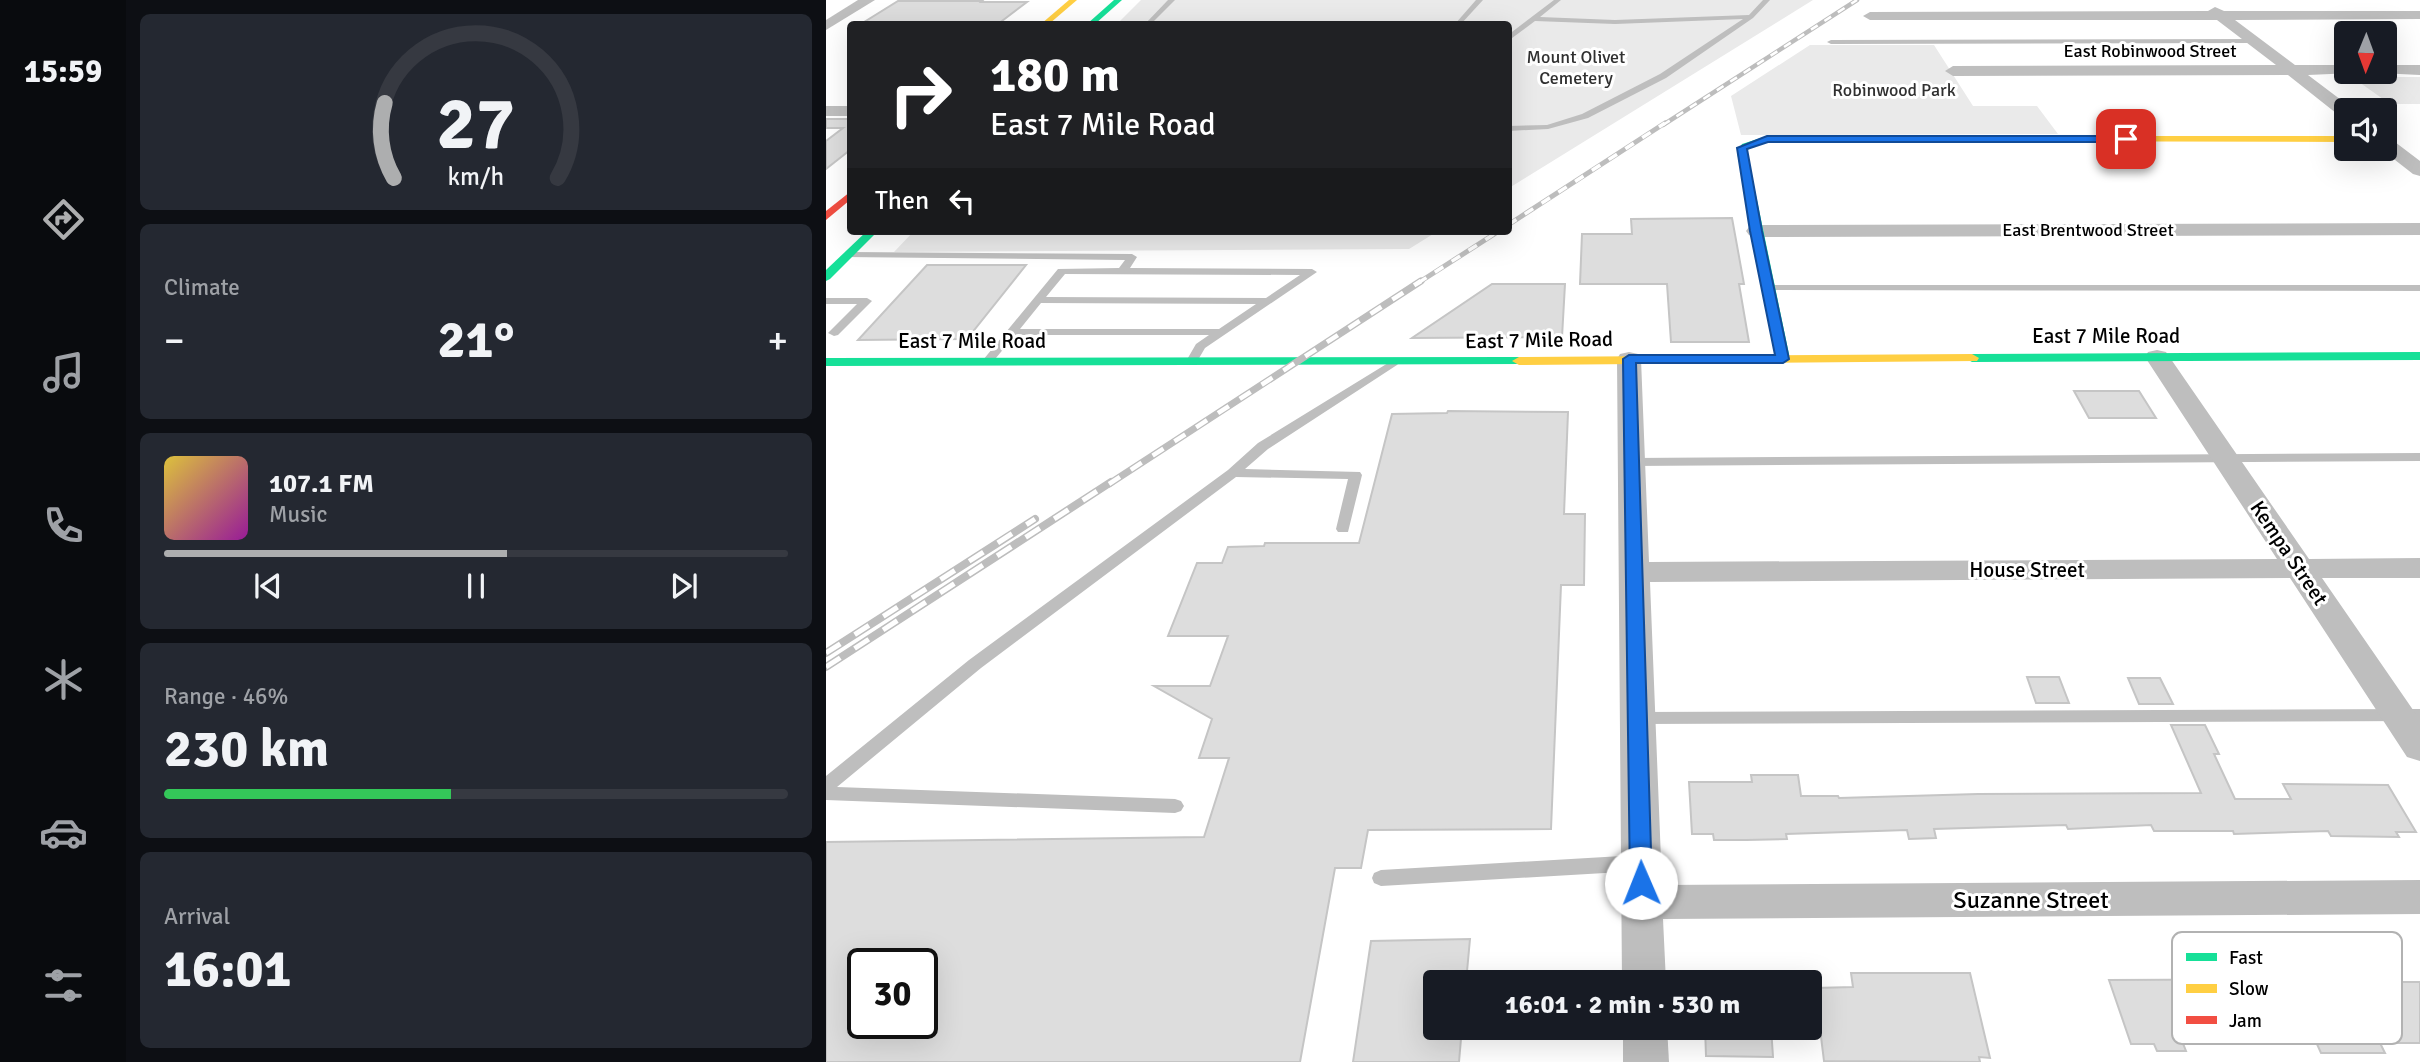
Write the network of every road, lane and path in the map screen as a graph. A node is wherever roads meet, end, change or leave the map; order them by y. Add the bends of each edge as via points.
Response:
1 (868, 0) edge
2 (1073, 0) edge
3 (1118, 0) edge
4 (1172, 0) edge
5 (1480, 0) edge
6 (1558, 0) edge
7 (1767, 0) edge
8 (2201, 0) edge
9 (2221, 15) junction
10 (2420, 15) edge
11 (1870, 16) dead end
12 (1751, 17) junction
13 (1534, 19) junction
14 (1048, 21) edge
15 (1094, 21) edge
16 (1151, 21) edge
17 (1461, 21) edge
18 (826, 26) edge
19 (1512, 36) edge
20 (2255, 41) junction
21 (1831, 43) dead end
22 (2292, 70) junction
23 (2334, 70) edge
24 (2398, 70) edge
25 (2420, 70) edge
26 (1953, 71) dead end
27 (2334, 103) edge
28 (826, 111) edge
29 (847, 111) edge
30 (1512, 128) edge
31 (2334, 139) edge
32 (2408, 139) dead end
33 (2397, 140) edge
34 (2397, 151) edge
35 (2420, 170) edge
36 (847, 198) edge
37 (826, 217) edge
38 (826, 224) edge
39 (847, 227) edge
40 (2420, 229) edge
41 (1756, 231) junction
42 (847, 232) edge
43 (869, 235) edge
44 (848, 255) junction
45 (826, 259) edge
46 (1122, 272) junction
47 (826, 277) edge
48 (1768, 288) junction
49 (2420, 288) edge
50 (1038, 300) junction
51 (826, 301) edge
52 (1269, 301) junction
53 (1012, 332) junction
54 (1222, 332) junction
55 (834, 333) dead end
56 (2420, 356) edge
57 (2157, 357) junction
58 (1629, 359) junction
59 (1783, 359) junction
60 (826, 362) edge
61 (987, 362) junction
62 (1191, 363) junction
63 (1393, 363) junction
64 (2420, 457) edge
65 (2225, 458) junction
66 (1632, 462) junction
67 (1233, 472) junction
68 (1343, 529) dead end
69 (2299, 568) junction
70 (2420, 568) edge
71 (1634, 572) junction
72 (2409, 715) edge
73 (1637, 718) junction
74 (2420, 748) edge
75 (826, 786) edge
76 (826, 793) edge
77 (1175, 806) dead end
78 (1381, 878) dead end
79 (1641, 883) junction
80 (2420, 897) edge
81 (1644, 970) edge
82 (1645, 1040) edge
83 (1646, 1062) edge

1 - 18 street
2 - 14 street
3 - 15 street
4 - 16 lane
5 - 17 lane
6 - 13 lane
7 - 12 lane
8 - 9 street
9 - 10 street
9 - 11 street
9 - 20 street
12 - 13 lane via 1631,22
12 - 30 lane via 1663,76 1585,116 1548,127
13 - 19 lane
20 - 21 lane
20 - 22 street
22 - 23 street, East Robinwood Street
22 - 26 street, East Robinwood Street
22 - 27 street
24 - 25 street
28 - 29 street
31 - 41 street via 1767,139 1742,148
32 - 33 street
34 - 35 street
36 - 37 street
38 - 39 street
40 - 41 street, East Brentwood Street
41 - 48 street
42 - 45 street
43 - 44 street
44 - 46 lane via 1132,257
44 - 47 street
46 - 50 lane via 1062,271
46 - 52 lane via 1312,272
48 - 49 lane
48 - 59 street
50 - 52 lane
50 - 53 lane
51 - 55 lane via 867,301
52 - 54 lane
53 - 54 lane
53 - 61 lane
54 - 62 lane via 1200,346
56 - 57 street, East 7 Mile Road
57 - 59 street, East 7 Mile Road
57 - 65 street, Kempa Street
58 - 59 street, East 7 Mile Road
58 - 63 street, East 7 Mile Road
58 - 66 street
60 - 61 street, East 7 Mile Road
61 - 62 street, East 7 Mile Road
62 - 63 street, East 7 Mile Road
63 - 67 lane via 1263,446
64 - 65 lane
65 - 66 lane
65 - 69 street, Kempa Street
66 - 71 street
67 - 68 lane via 1354,475
67 - 75 lane via 975,663
69 - 70 street, House Street
69 - 71 street, House Street
69 - 72 street, Kempa Street
71 - 73 street
72 - 73 lane
72 - 74 street, Kempa Street
73 - 79 street
76 - 77 lane
78 - 79 lane
79 - 80 street, Suzanne Street
79 - 81 street
82 - 83 street

